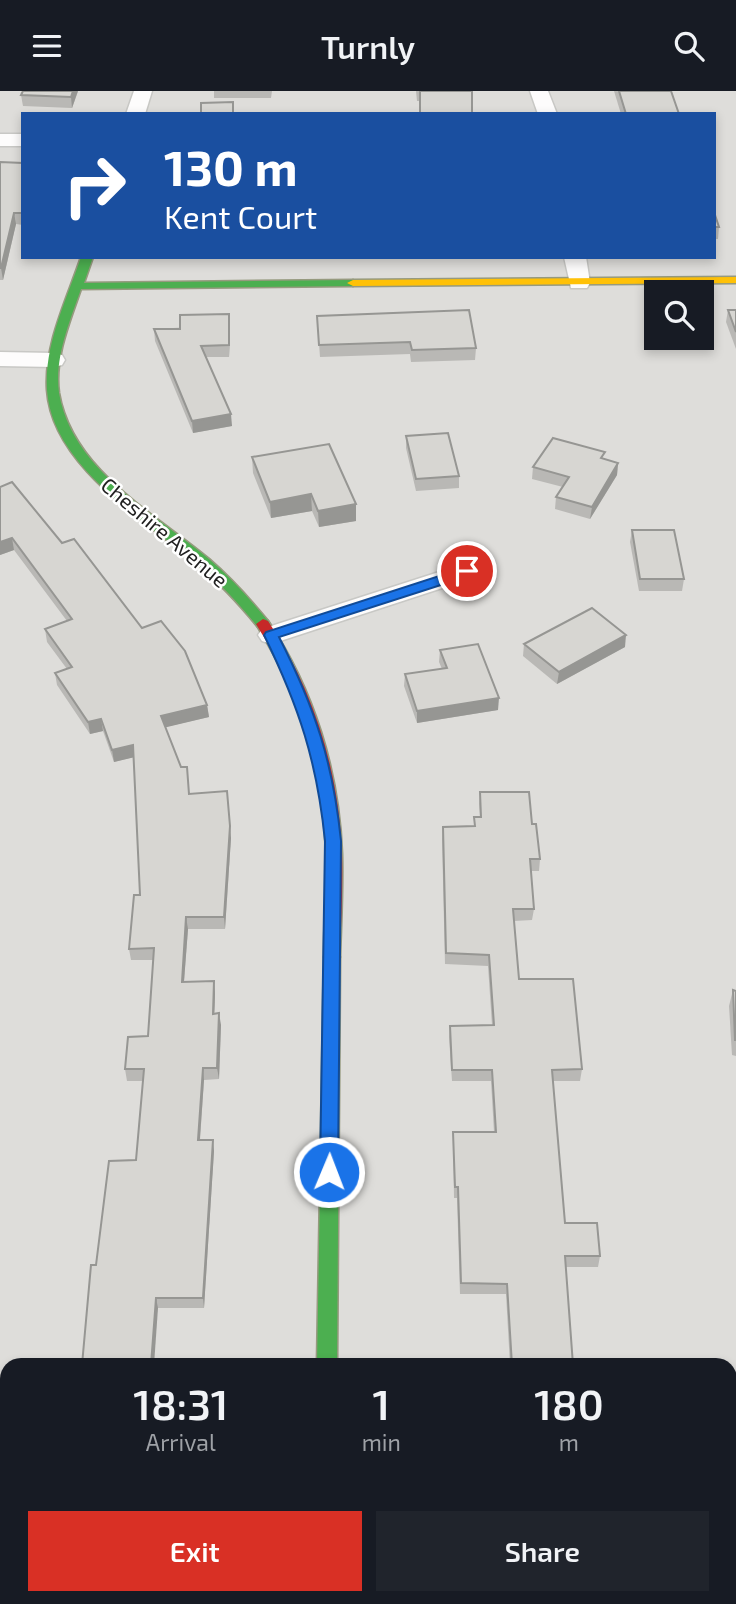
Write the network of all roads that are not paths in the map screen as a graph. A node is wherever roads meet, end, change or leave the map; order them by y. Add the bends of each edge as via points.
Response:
1 (143, 91) edge
2 (539, 91) edge
3 (136, 112) edge
4 (547, 112) edge
5 (0, 139) edge
6 (21, 141) edge
7 (86, 259) edge
8 (575, 259) edge
9 (736, 280) edge
10 (579, 283) junction
11 (77, 286) junction
12 (0, 359) edge
13 (54, 360) junction
14 (467, 571) dead end
15 (271, 635) junction
16 (327, 1358) edge

1 - 3 street
2 - 4 street
5 - 6 street
7 - 11 street, Cheshire Avenue
8 - 10 street
9 - 10 street
10 - 11 street
11 - 13 street, Cheshire Avenue
12 - 13 street
13 - 15 street, Cheshire Avenue via 56,411 78,455 104,484 226,583
14 - 15 street
15 - 16 street, Cheshire Avenue via 313,731 328,789 333,841

